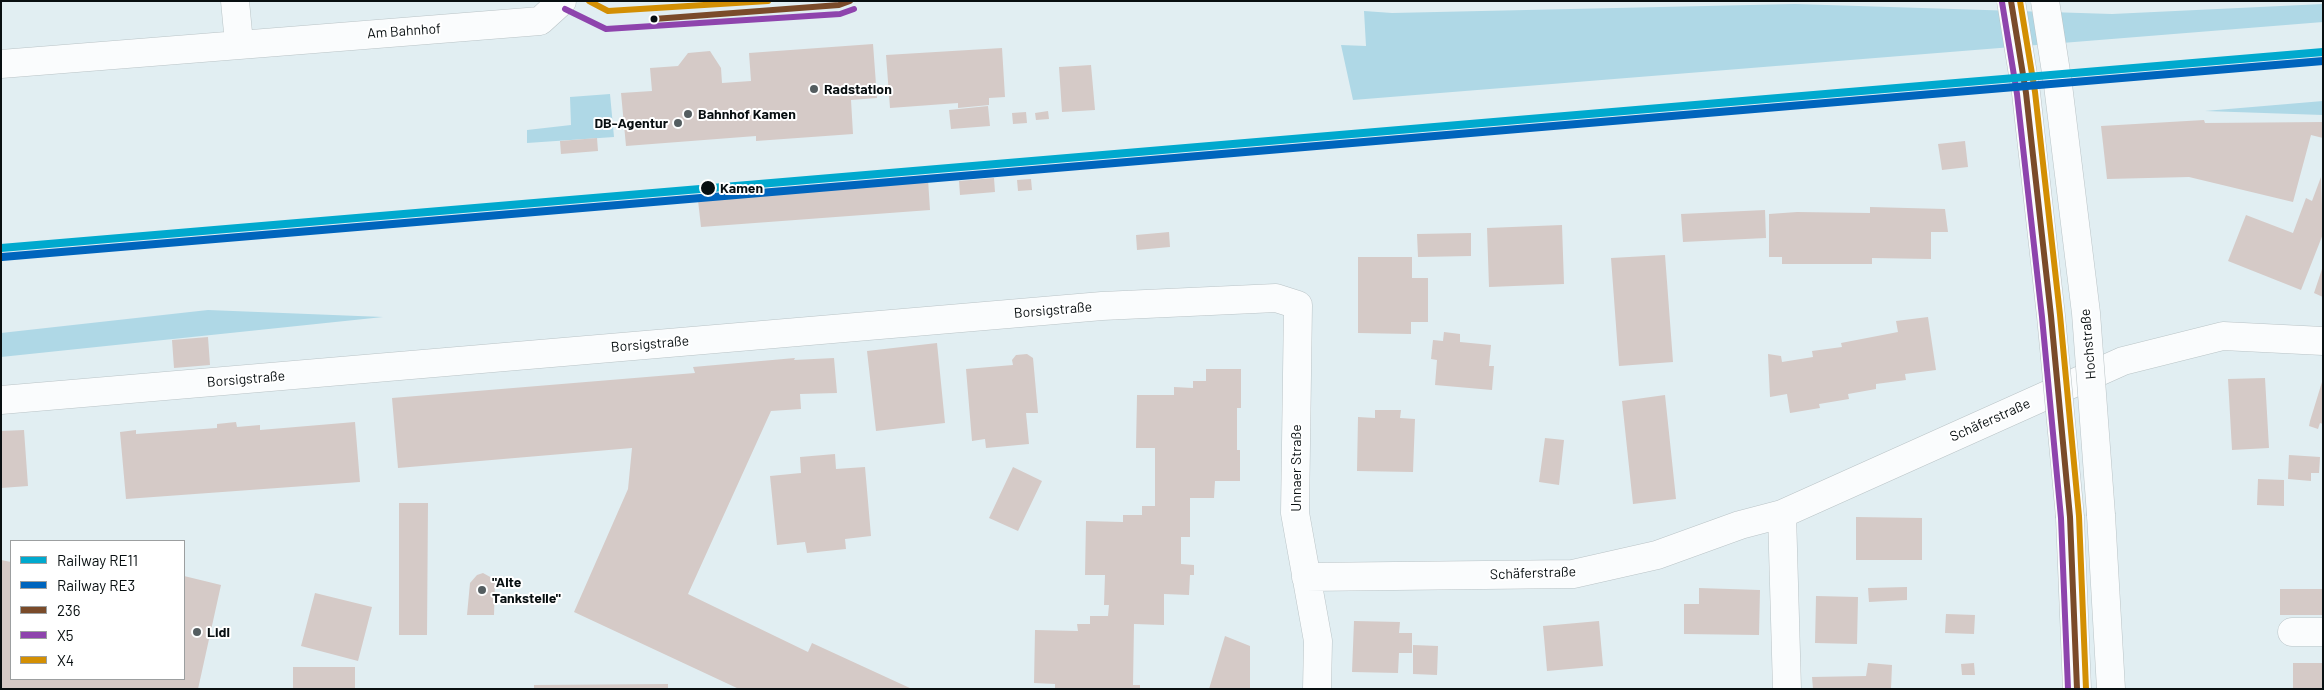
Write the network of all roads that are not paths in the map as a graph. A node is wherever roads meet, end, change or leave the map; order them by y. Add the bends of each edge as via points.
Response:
1 (235, 1) edge
2 (562, 1) edge
3 (2011, 1) edge
4 (2045, 1) edge
5 (239, 43) junction
6 (1, 64) edge
7 (1298, 306) joint
8 (2323, 341) edge
9 (1, 400) edge
10 (1782, 514) junction
11 (1306, 577) junction
12 (2292, 632) dead end
13 (2323, 632) edge
14 (1317, 689) edge
15 (1787, 689) edge
16 (2077, 689) edge
17 (2110, 689) edge

1 - 5 street
2 - 5 street, Am Bahnhof via 540,21
3 - 16 street, bridge via 2026,93 2050,306 2070,517
4 - 17 street, Hochstraße, bridge via 2086,313
5 - 6 street, Am Bahnhof
7 - 9 street, Borsigstraße via 1276,298 1102,306
7 - 11 street, Unnaer Straße via 1295,513
8 - 10 street, Schäferstraße via 2222,336 2123,361
10 - 11 street, Schäferstraße via 1740,525 1657,555 1573,574
10 - 15 street
11 - 14 street, Unnaer Straße via 1318,642
12 - 13 street

